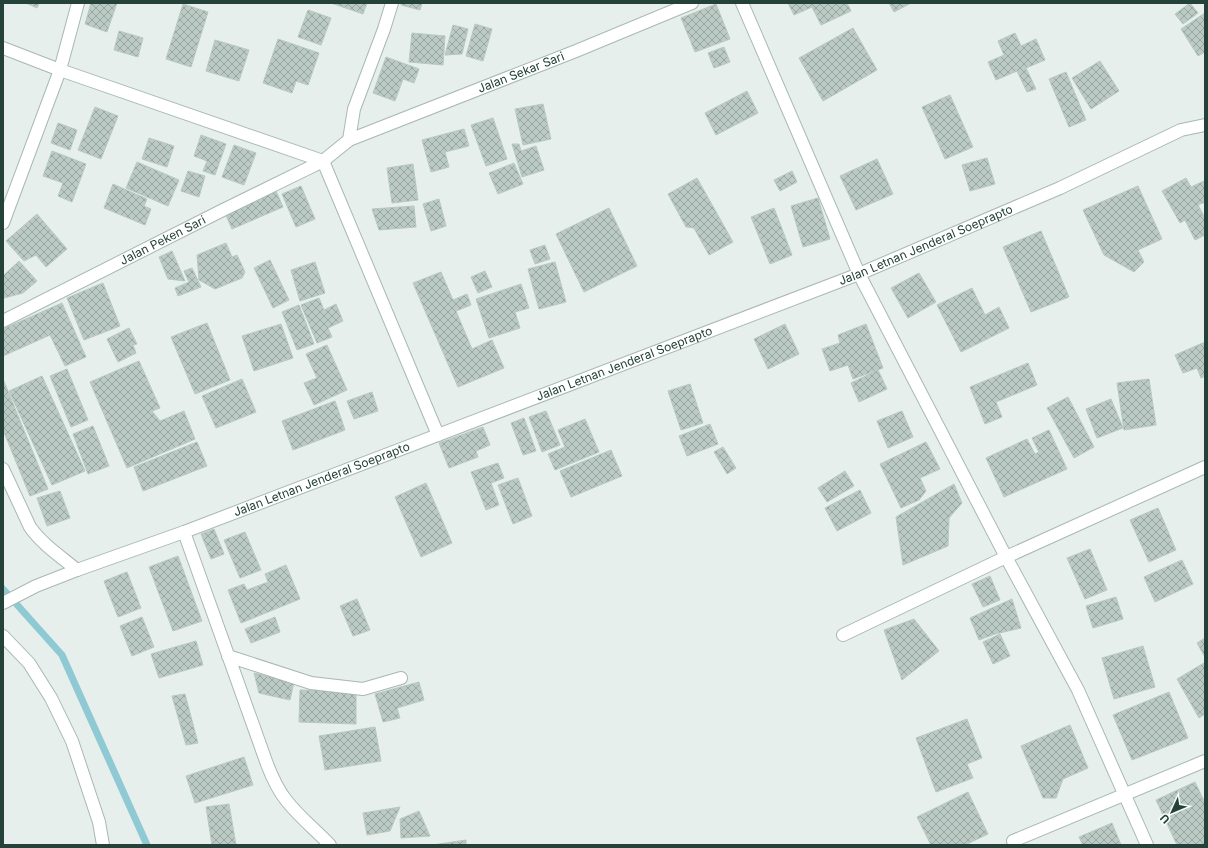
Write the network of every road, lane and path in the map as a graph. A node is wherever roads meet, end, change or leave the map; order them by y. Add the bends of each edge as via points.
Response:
1 (78, 3) edge
2 (392, 3) edge
3 (692, 3) edge
4 (742, 3) edge
5 (3, 48) edge
6 (60, 70) junction
7 (1205, 124) edge
8 (349, 140) junction
9 (323, 161) junction
10 (3, 223) edge
11 (858, 274) junction
12 (3, 321) edge
13 (438, 435) junction
14 (1205, 466) edge
15 (3, 468) edge
16 (184, 532) junction
17 (1006, 557) junction
18 (77, 570) junction
19 (3, 604) edge
20 (843, 635) dead end
21 (3, 636) edge
22 (228, 656) junction
23 (401, 678) dead end
24 (1205, 761) edge
25 (1125, 794) junction
26 (1013, 841) dead end
27 (104, 845) edge
28 (330, 845) edge
29 (1148, 845) edge

1 - 6 street
2 - 8 street via 354,109
3 - 8 street, Jalan Sekar Sari via 576,52
4 - 11 street
5 - 6 street
6 - 9 street
6 - 10 street
7 - 11 street, Jalan Letnan Jenderal Soeprapto via 1181,130 1060,188
8 - 9 street, Jalan Sekar Sari
9 - 12 street, Jalan Peken Sari
9 - 13 street
11 - 13 street, Jalan Letnan Jenderal Soeprapto
11 - 17 street
13 - 16 street, Jalan Letnan Jenderal Soeprapto
14 - 17 street
15 - 18 street via 35,535
16 - 18 street, Jalan Letnan Jenderal Soeprapto
16 - 22 street
17 - 20 street
17 - 25 street via 1078,690
18 - 19 street, Jalan Letnan Jenderal Soeprapto via 36,586
21 - 27 street via 29,663 52,698 72,741
22 - 23 street via 311,683 326,685 363,689
22 - 28 street via 275,784 285,799
24 - 25 street
25 - 26 street
25 - 29 street

